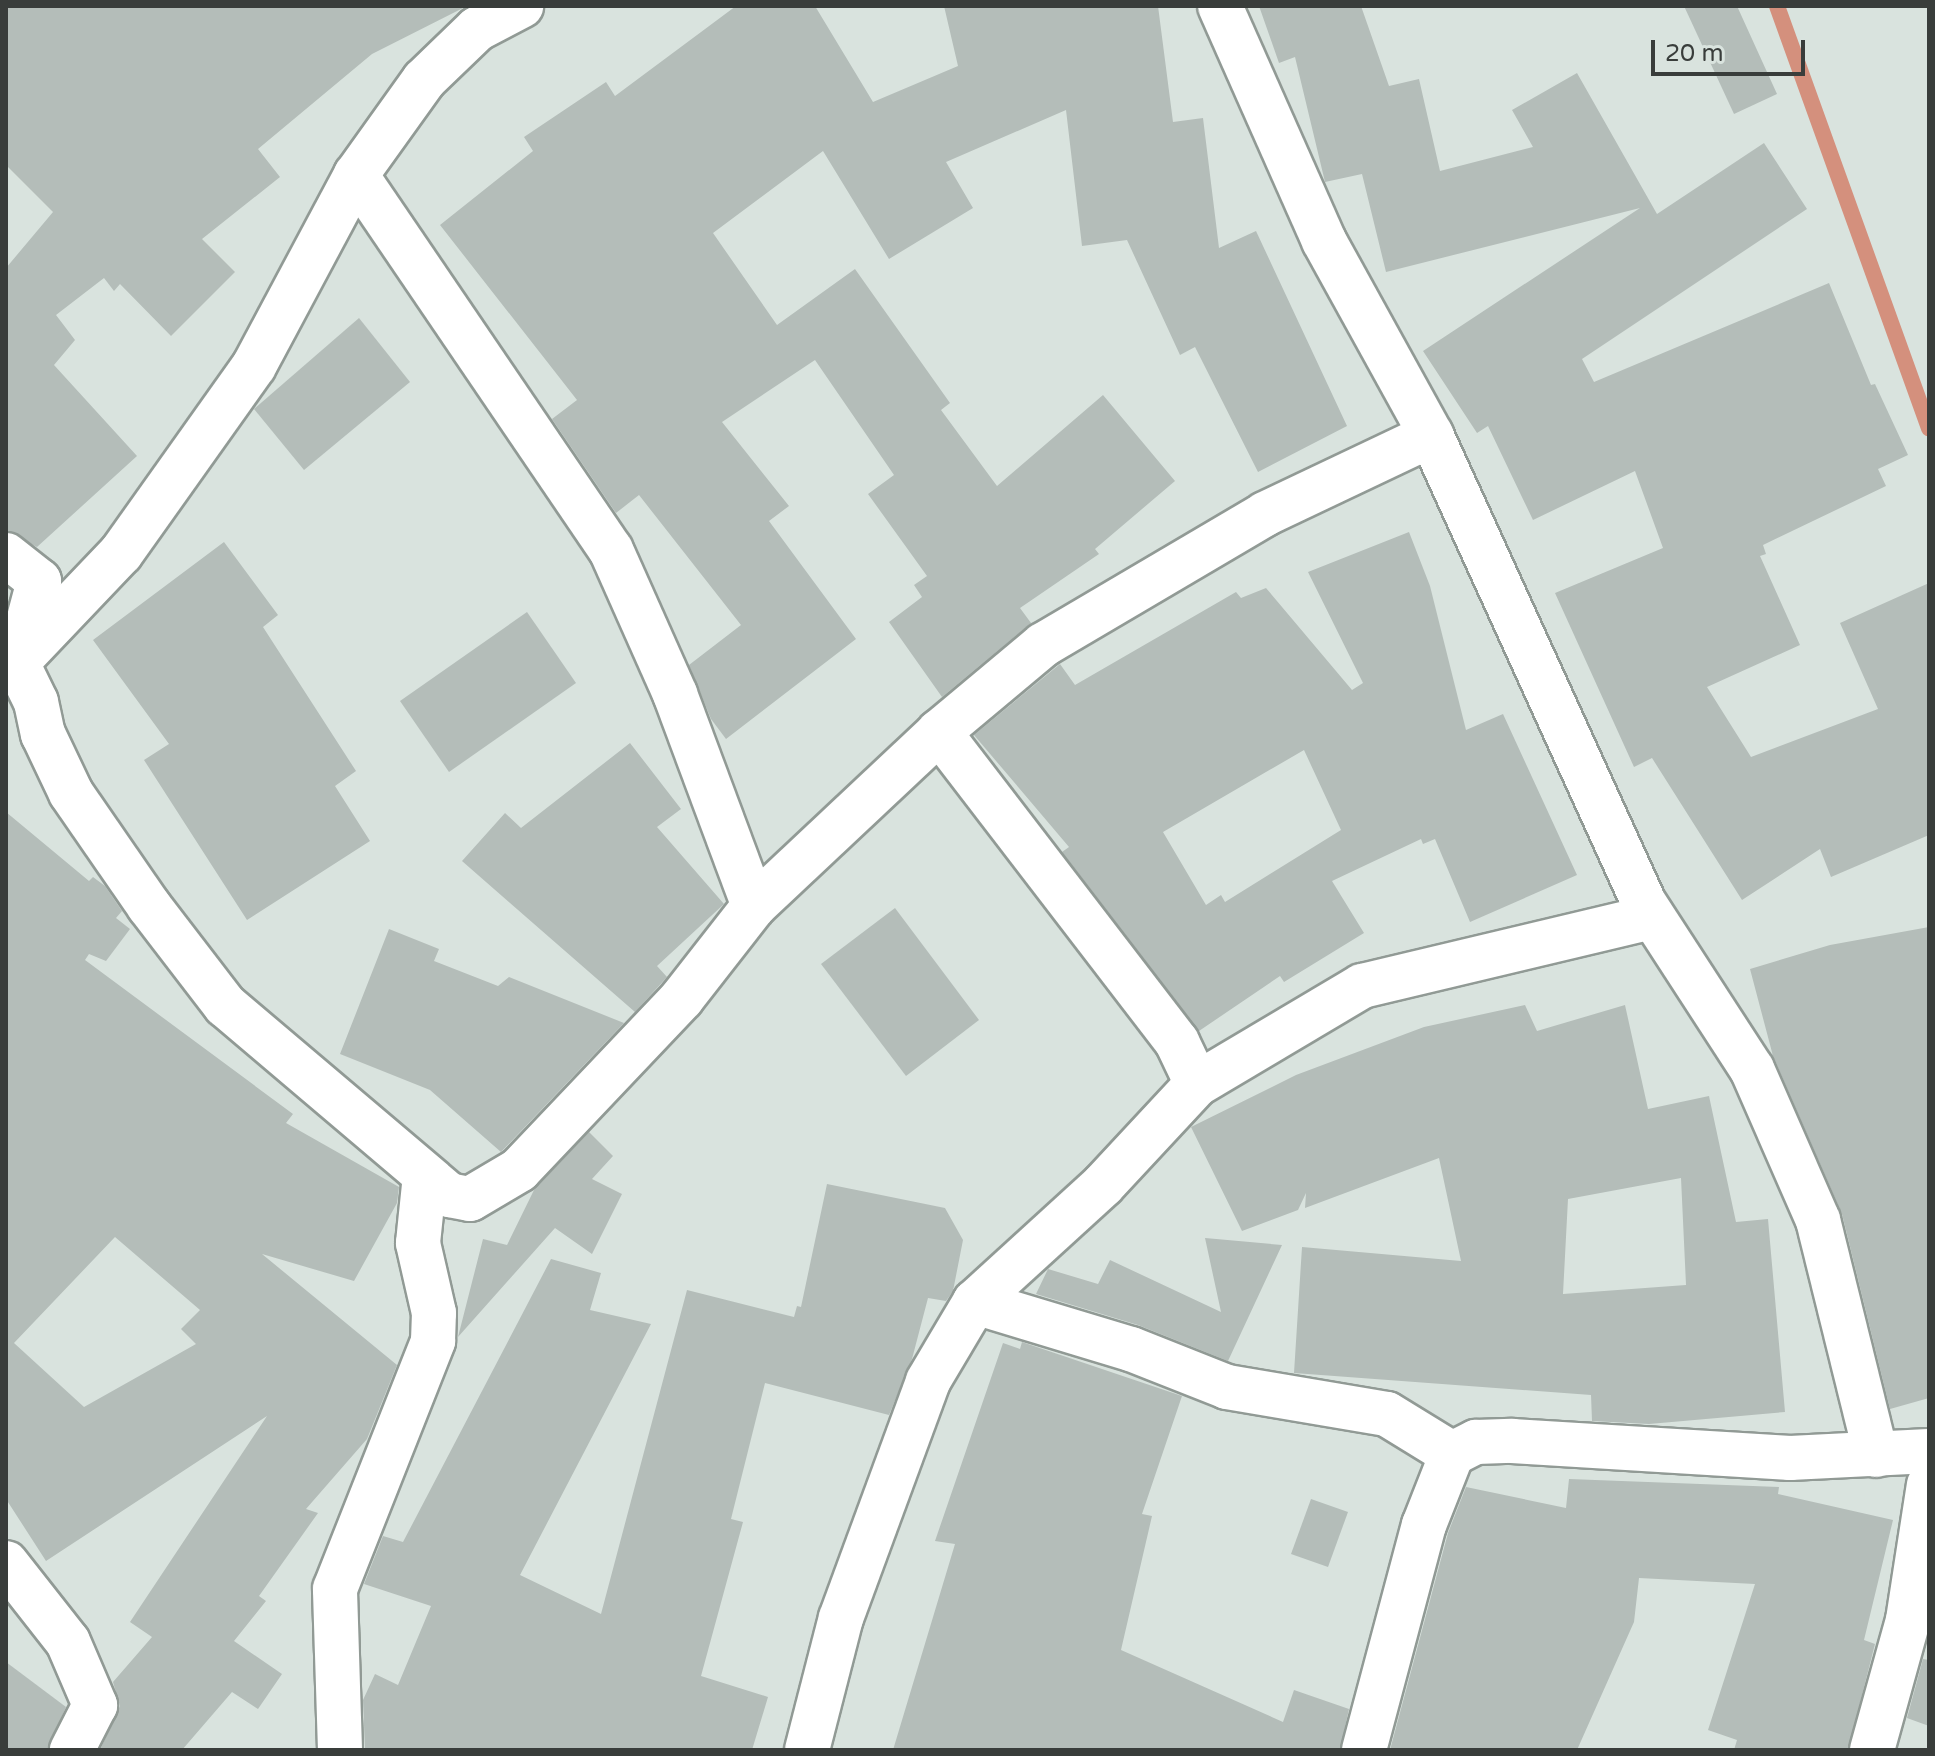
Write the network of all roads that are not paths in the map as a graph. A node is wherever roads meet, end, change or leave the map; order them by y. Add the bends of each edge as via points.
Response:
1 (521, 6) edge
2 (1220, 6) edge
3 (356, 175) junction
4 (1431, 435) junction
5 (6, 555) edge
6 (11, 671) edge
7 (939, 732) junction
8 (754, 906) junction
9 (1652, 917) junction
10 (1197, 1084) junction
11 (425, 1175) junction
12 (975, 1302) junction
13 (1929, 1451) edge
14 (1452, 1454) junction
15 (1876, 1455) junction
16 (1929, 1485) edge
17 (6, 1563) edge
18 (72, 1750) edge
19 (340, 1750) edge
20 (807, 1750) edge
21 (1364, 1750) edge
22 (1872, 1750) edge

1 - 3 street via 477,29 424,80
2 - 4 street via 1324,241
3 - 6 street via 254,366 121,553
3 - 8 street via 611,550 675,694
4 - 7 street via 1265,514 1163,572 1043,645
4 - 9 street
5 - 6 street via 39,581
6 - 11 street via 71,793 225,1005
7 - 8 street
7 - 10 street via 1177,1042
8 - 11 street via 682,998 519,1170 470,1199 449,1195
9 - 10 street via 1362,986
9 - 15 street via 1752,1069 1818,1220
10 - 12 street via 1103,1185
11 - 19 street via 418,1243 434,1313 433,1341 335,1589
12 - 14 street via 1131,1349 1227,1387 1387,1414
12 - 20 street via 928,1381 841,1618
13 - 15 street
14 - 15 street via 1476,1442 1512,1441 1759,1457
14 - 21 street via 1424,1525
16 - 22 street via 1908,1620
17 - 18 street via 68,1642 95,1705

